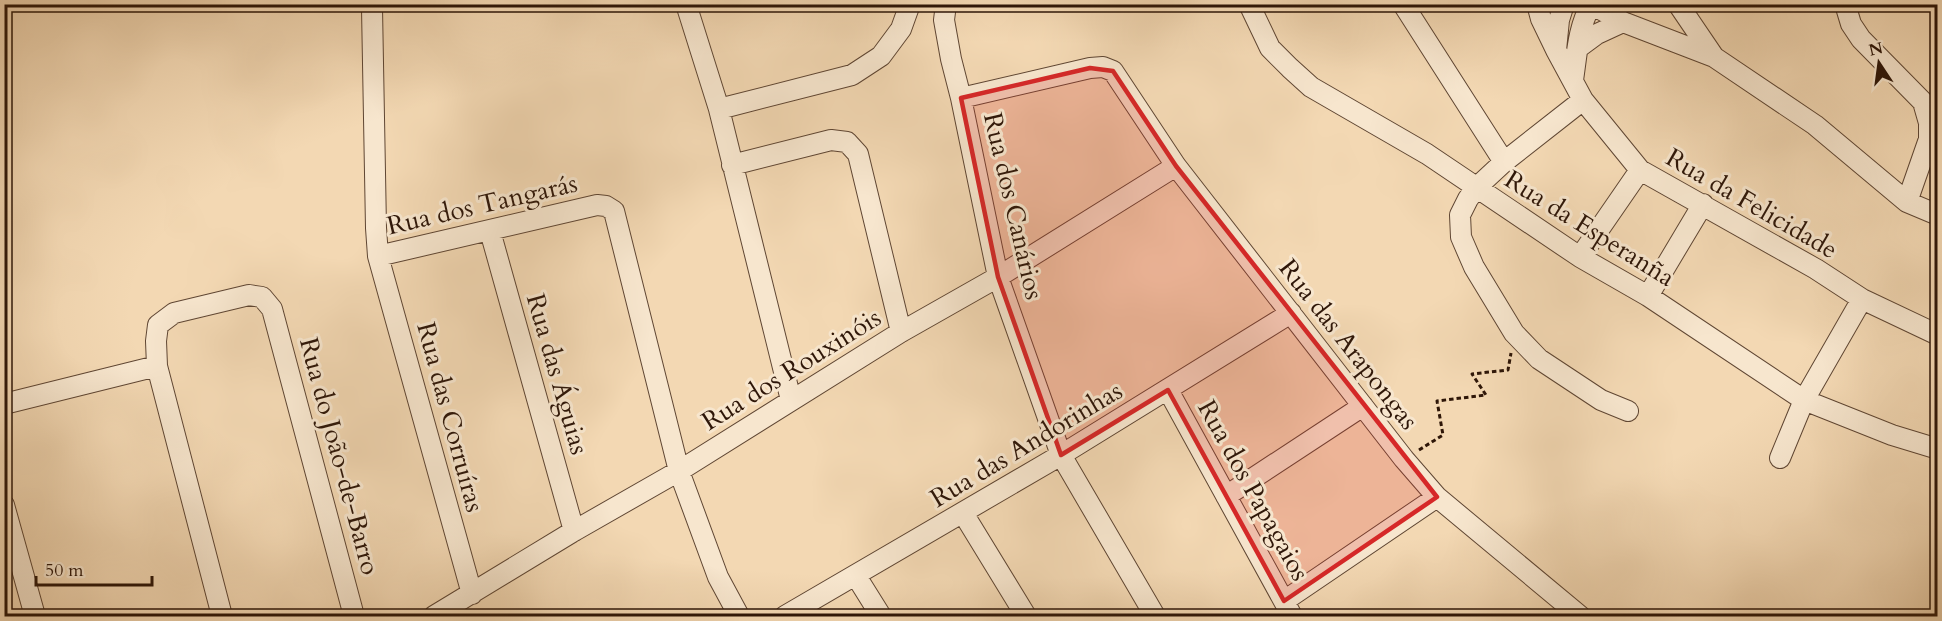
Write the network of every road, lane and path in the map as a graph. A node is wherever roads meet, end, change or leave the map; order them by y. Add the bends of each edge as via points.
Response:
1 (686, 4) edge
2 (910, 4) edge
3 (946, 4) edge
4 (1249, 4) edge
5 (1403, 4) edge
6 (1537, 4) edge
7 (1564, 4) edge
8 (1678, 4) edge
9 (1845, 4) edge
10 (1591, 5) edge
11 (372, 8) dead end
12 (1623, 22) junction
13 (1578, 48) junction
14 (1556, 50) junction
15 (1714, 57) junction
16 (1573, 80) junction
17 (961, 98) junction
18 (1583, 100) junction
19 (719, 109) junction
20 (1504, 162) junction
21 (732, 165) junction
22 (1176, 166) junction
23 (1640, 170) junction
24 (1476, 188) junction
25 (1907, 202) junction
26 (1703, 204) junction
27 (1938, 215) edge
28 (490, 231) junction
29 (378, 256) junction
30 (1580, 257) junction
31 (998, 277) junction
32 (1648, 296) junction
33 (1862, 299) junction
34 (1291, 313) junction
35 (901, 332) junction
36 (1514, 333) junction
37 (1938, 335) edge
38 (157, 366) junction
39 (1168, 390) junction
40 (791, 400) junction
41 (1804, 400) junction
42 (4, 404) edge
43 (1364, 406) junction
44 (1628, 411) dead end
45 (1938, 449) edge
46 (1061, 455) junction
47 (1780, 458) dead end
48 (1404, 459) junction
49 (679, 471) junction
50 (1226, 496) junction
51 (1437, 497) junction
52 (4, 504) edge
53 (963, 513) junction
54 (574, 531) junction
55 (856, 576) junction
56 (472, 594) junction
57 (1288, 609) edge
58 (35, 616) edge
59 (222, 616) edge
60 (354, 616) edge
61 (434, 616) edge
62 (739, 616) edge
63 (785, 616) edge
64 (881, 616) edge
65 (1026, 616) edge
66 (1155, 616) edge
67 (1580, 616) edge

1 - 19 street
2 - 19 street via 901,29 881,56 852,75
3 - 17 street via 944,21
4 - 24 street, Rua da Esperanña via 1270,48 1311,87 1427,154
5 - 20 street
6 - 14 street, Rua da Felicidade
7 - 14 street
8 - 15 street
9 - 25 street via 1861,39 1923,102 1929,139
10 - 12 street
10 - 13 street via 1584,16
11 - 29 street, Rua das Corruíras
12 - 13 street
12 - 15 street
13 - 16 street
14 - 16 street, Rua da Felicidade
15 - 25 street via 1815,125
16 - 18 street, Rua da Felicidade
17 - 22 street, Rua das Arapongas via 1103,67 1113,71
17 - 31 street, Rua dos Canários
18 - 20 street
18 - 23 street, Rua da Felicidade
19 - 21 street
20 - 24 street
21 - 35 street via 831,140 847,142 858,154
21 - 40 street
22 - 31 street, Rua dos Rouxinóis
22 - 34 street, Rua das Arapongas
23 - 26 street, Rua da Felicidade
23 - 30 street
24 - 30 street, Rua da Esperanña
24 - 36 street via 1460,215 1461,237 1474,267
25 - 27 street
26 - 32 street
26 - 33 street, Rua da Felicidade
28 - 29 street, Rua dos Tangarás
28 - 49 street, Rua dos Tangarás via 597,205 614,211
28 - 54 street, Rua das Águias
29 - 56 street, Rua das Corruíras
30 - 32 street, Rua da Esperanña
31 - 35 street, Rua dos Rouxinóis
31 - 46 street, Rua dos Canários
32 - 41 street, Rua da Esperanña
33 - 37 street, Rua da Felicidade
33 - 41 street
34 - 39 street, Rua das Andorinhas
34 - 43 street, Rua das Arapongas
35 - 40 street, Rua dos Rouxinóis
36 - 44 street via 1539,359 1601,400
36 - 48 path via 1508,370 1472,374 1486,395 1437,401 1443,435
38 - 42 street
38 - 59 street
38 - 60 street, Rua do João-de-Barro via 158,325 174,313 249,295 262,297 273,309
39 - 46 street, Rua das Andorinhas
39 - 50 street, Rua dos Papagaios
40 - 49 street, Rua dos Rouxinóis
41 - 45 street, Rua da Esperanña
41 - 47 street
43 - 48 street, Rua das Arapongas
43 - 50 street
46 - 53 street, Rua das Andorinhas
46 - 66 street, Rua dos Canários
48 - 51 street, Rua das Arapongas
49 - 54 street, Rua dos Rouxinóis
49 - 62 street via 718,577
50 - 57 street, Rua dos Papagaios
51 - 57 street
51 - 67 street, Rua das Arapongas
52 - 58 street
53 - 55 street, Rua das Andorinhas
53 - 65 street
54 - 56 street, Rua dos Rouxinóis
55 - 63 street, Rua das Andorinhas
55 - 64 street
56 - 61 street, Rua dos Rouxinóis

